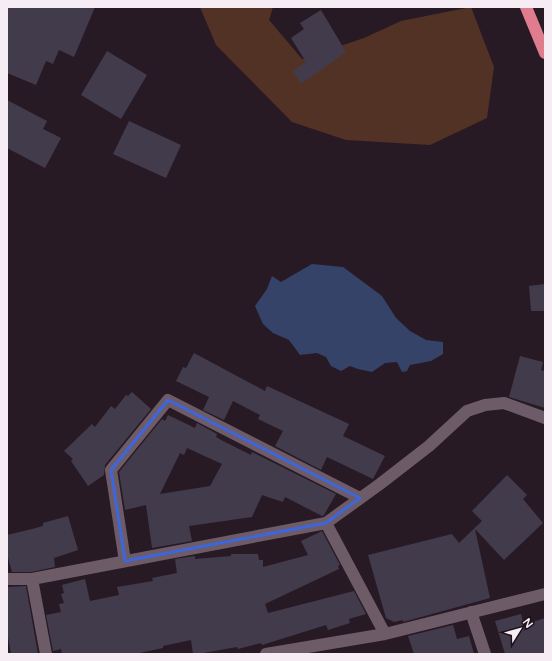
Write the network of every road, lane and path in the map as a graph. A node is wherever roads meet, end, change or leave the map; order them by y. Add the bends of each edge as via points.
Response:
1 (526, 7) edge
2 (545, 53) edge
3 (545, 418) edge
4 (360, 498) junction
5 (326, 522) junction
6 (125, 561) junction
7 (7, 579) edge
8 (32, 579) junction
9 (545, 594) edge
10 (472, 612) junction
11 (385, 634) junction
12 (46, 654) edge
13 (266, 654) edge
14 (485, 654) edge

1 - 2 highway
3 - 4 street via 504,403 485,405 467,411 428,446
4 - 5 street
4 - 6 street via 168,400 111,470
5 - 6 street
5 - 11 street
6 - 8 street
7 - 8 street
8 - 12 street
9 - 10 street
10 - 11 street
10 - 14 street
11 - 13 street

